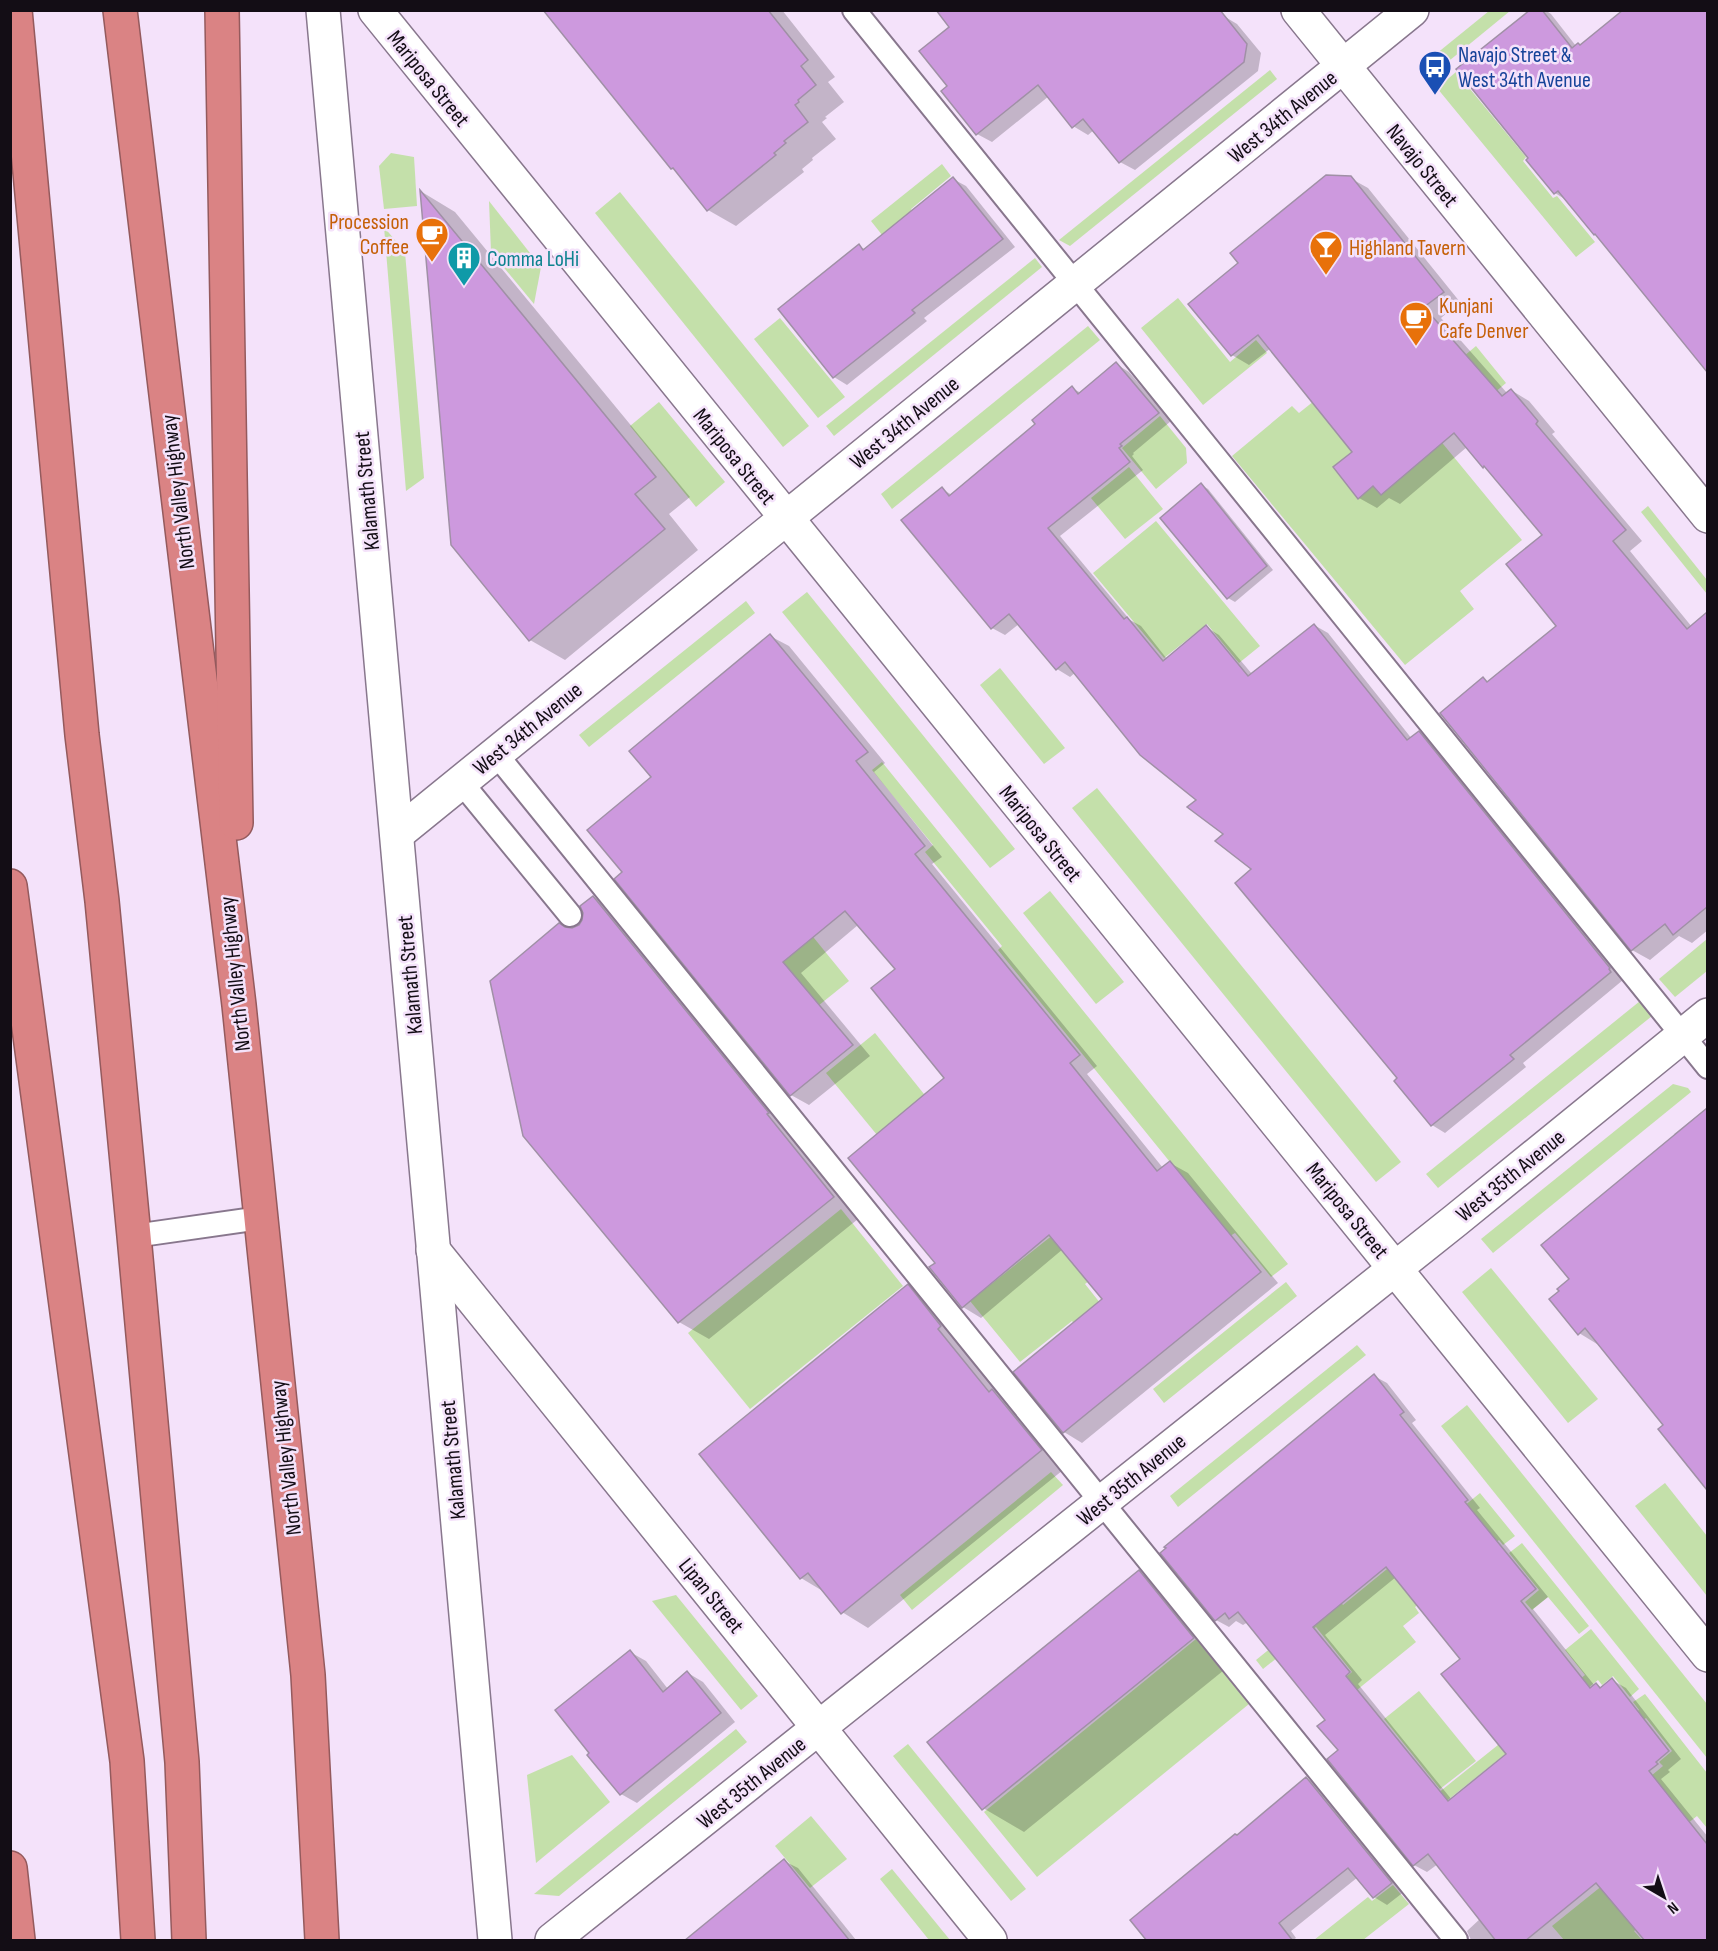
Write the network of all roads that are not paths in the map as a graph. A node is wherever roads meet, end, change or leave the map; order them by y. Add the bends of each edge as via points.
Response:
1 (15, 10) edge
2 (120, 10) edge
3 (222, 10) edge
4 (323, 10) edge
5 (375, 10) edge
6 (854, 10) edge
7 (1298, 10) edge
8 (1412, 10) edge
9 (1343, 67) junction
10 (10, 83) edge
11 (31, 189) junction
12 (1075, 284) junction
13 (1707, 516) edge
14 (786, 518) junction
15 (496, 754) junction
16 (461, 782) junction
17 (397, 834) junction
18 (10, 886) edge
19 (570, 915) dead end
20 (238, 1005) junction
21 (1707, 1015) edge
22 (1682, 1035) junction
23 (1707, 1067) edge
24 (260, 1218) junction
25 (134, 1236) junction
26 (434, 1250) junction
27 (1395, 1268) junction
28 (1102, 1502) junction
29 (1707, 1655) edge
30 (818, 1728) junction
31 (10, 1868) edge
32 (18, 1941) edge
33 (138, 1941) edge
34 (189, 1941) edge
35 (322, 1941) edge
36 (495, 1941) edge
37 (552, 1941) edge
38 (990, 1941) edge
39 (1456, 1941) edge

1 - 11 highway
2 - 20 highway, North Valley Highway
3 - 20 highway
4 - 17 street, Kalamath Street
5 - 14 street, Mariposa Street
6 - 12 lane
7 - 9 street, Navajo Street
8 - 9 street, West 34th Avenue
9 - 12 street, West 34th Avenue
9 - 13 street, Navajo Street
10 - 11 highway
11 - 25 highway
12 - 14 street, West 34th Avenue
12 - 22 lane
14 - 15 street, West 34th Avenue
14 - 27 street, Mariposa Street
15 - 16 street, West 34th Avenue
15 - 28 lane
16 - 17 street, West 34th Avenue
16 - 19 lane
17 - 26 street, Kalamath Street
18 - 33 highway via 127,1761
20 - 24 highway, North Valley Highway
21 - 22 street, West 35th Avenue
22 - 23 lane
22 - 27 street, West 35th Avenue
24 - 25 lane
24 - 35 highway, North Valley Highway via 308,1674
25 - 34 highway via 183,1761
26 - 30 street, Lipan Street
26 - 36 street, Kalamath Street
27 - 28 street, West 35th Avenue
27 - 29 street, Mariposa Street
28 - 30 street, West 35th Avenue
28 - 39 lane
30 - 37 street, West 35th Avenue
30 - 38 street, Lipan Street
31 - 32 highway

